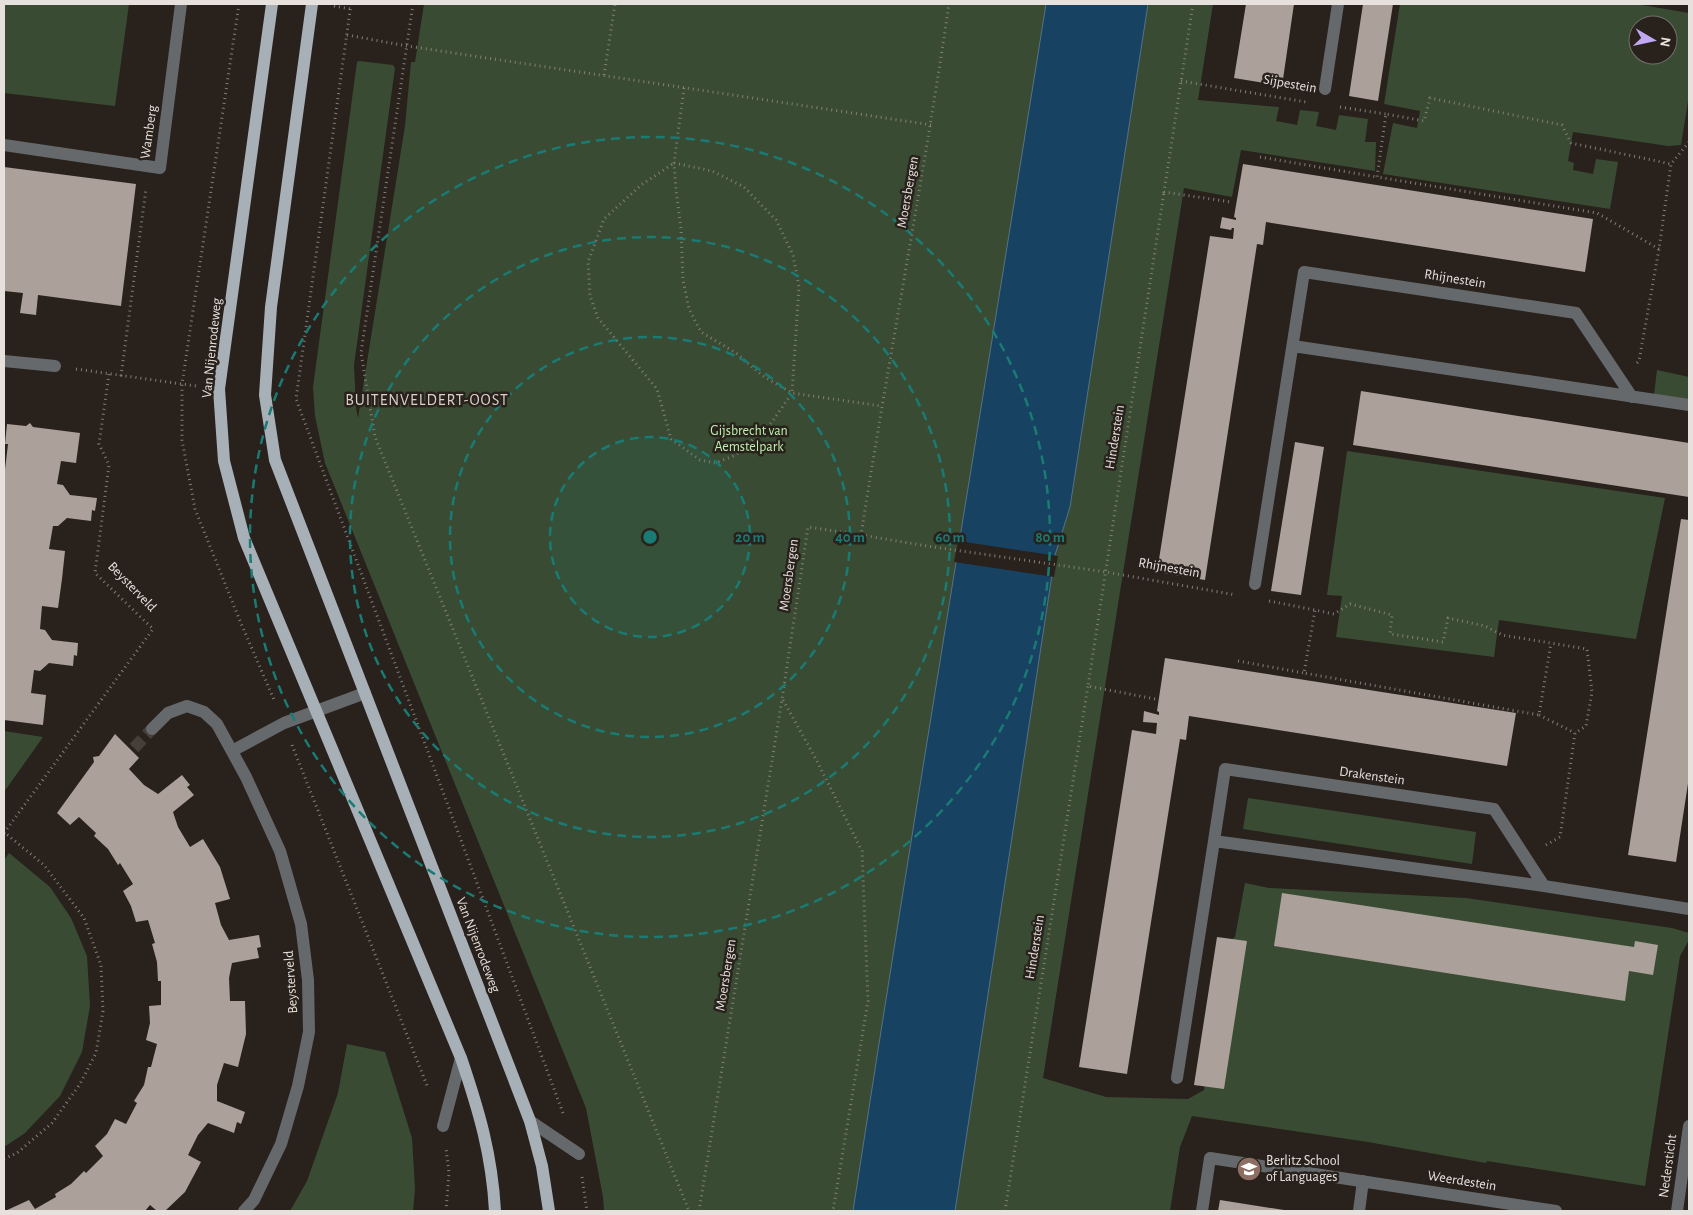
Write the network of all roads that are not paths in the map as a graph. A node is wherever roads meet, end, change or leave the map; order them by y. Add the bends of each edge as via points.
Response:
1 (181, 4) edge
2 (272, 4) edge
3 (312, 4) edge
4 (1338, 4) edge
5 (1325, 90) road end
6 (4, 145) edge
7 (1293, 346) junction
8 (4, 361) edge
9 (55, 366) road end
10 (1632, 397) junction
11 (1689, 405) edge
12 (1255, 584) road end
13 (364, 693) junction
14 (316, 710) junction
15 (152, 729) tunnel mouth
16 (232, 751) junction
17 (1214, 841) junction
18 (1544, 886) junction
19 (1689, 909) edge
20 (461, 1058) junction
21 (1176, 1078) dead end
22 (530, 1121) junction
23 (444, 1126) road end
24 (1689, 1126) edge
25 (579, 1154) road end
26 (1364, 1181) junction
27 (244, 1211) edge
28 (496, 1211) edge
29 (549, 1211) edge
30 (1202, 1211) edge
31 (1359, 1211) edge
32 (1556, 1211) edge
33 (1677, 1211) edge

1 - 6 street, Wamberg via 160,168
2 - 14 main road, Van Nijenrodeweg via 220,389 224,461 244,538
3 - 13 main road, Van Nijenrodeweg via 271,307 265,395 275,460
4 - 5 street, Sijpestein
7 - 10 street
7 - 10 street, Rhijnestein via 1304,272 1576,313
7 - 12 street, Rhijnestein
8 - 9 street
10 - 11 street
13 - 14 street
13 - 22 main road, Van Nijenrodeweg
14 - 16 street
14 - 20 main road, Van Nijenrodeweg
15 - 16 street, Beysterveld via 168,713 187,706 204,712 217,724
16 - 27 street, Beysterveld via 280,851 301,924 308,980 308,1032 298,1086 281,1144 254,1200
17 - 18 street
17 - 18 street, Drakenstein via 1225,769 1494,809
17 - 21 street, Drakenstein
18 - 19 street
20 - 23 street
20 - 28 main road, Van Nijenrodeweg via 488,1146
22 - 25 street
22 - 29 main road, Van Nijenrodeweg
24 - 33 street, Nedersticht
26 - 30 street, Weerdestein via 1210,1158
26 - 31 street
26 - 32 street, Weerdestein

